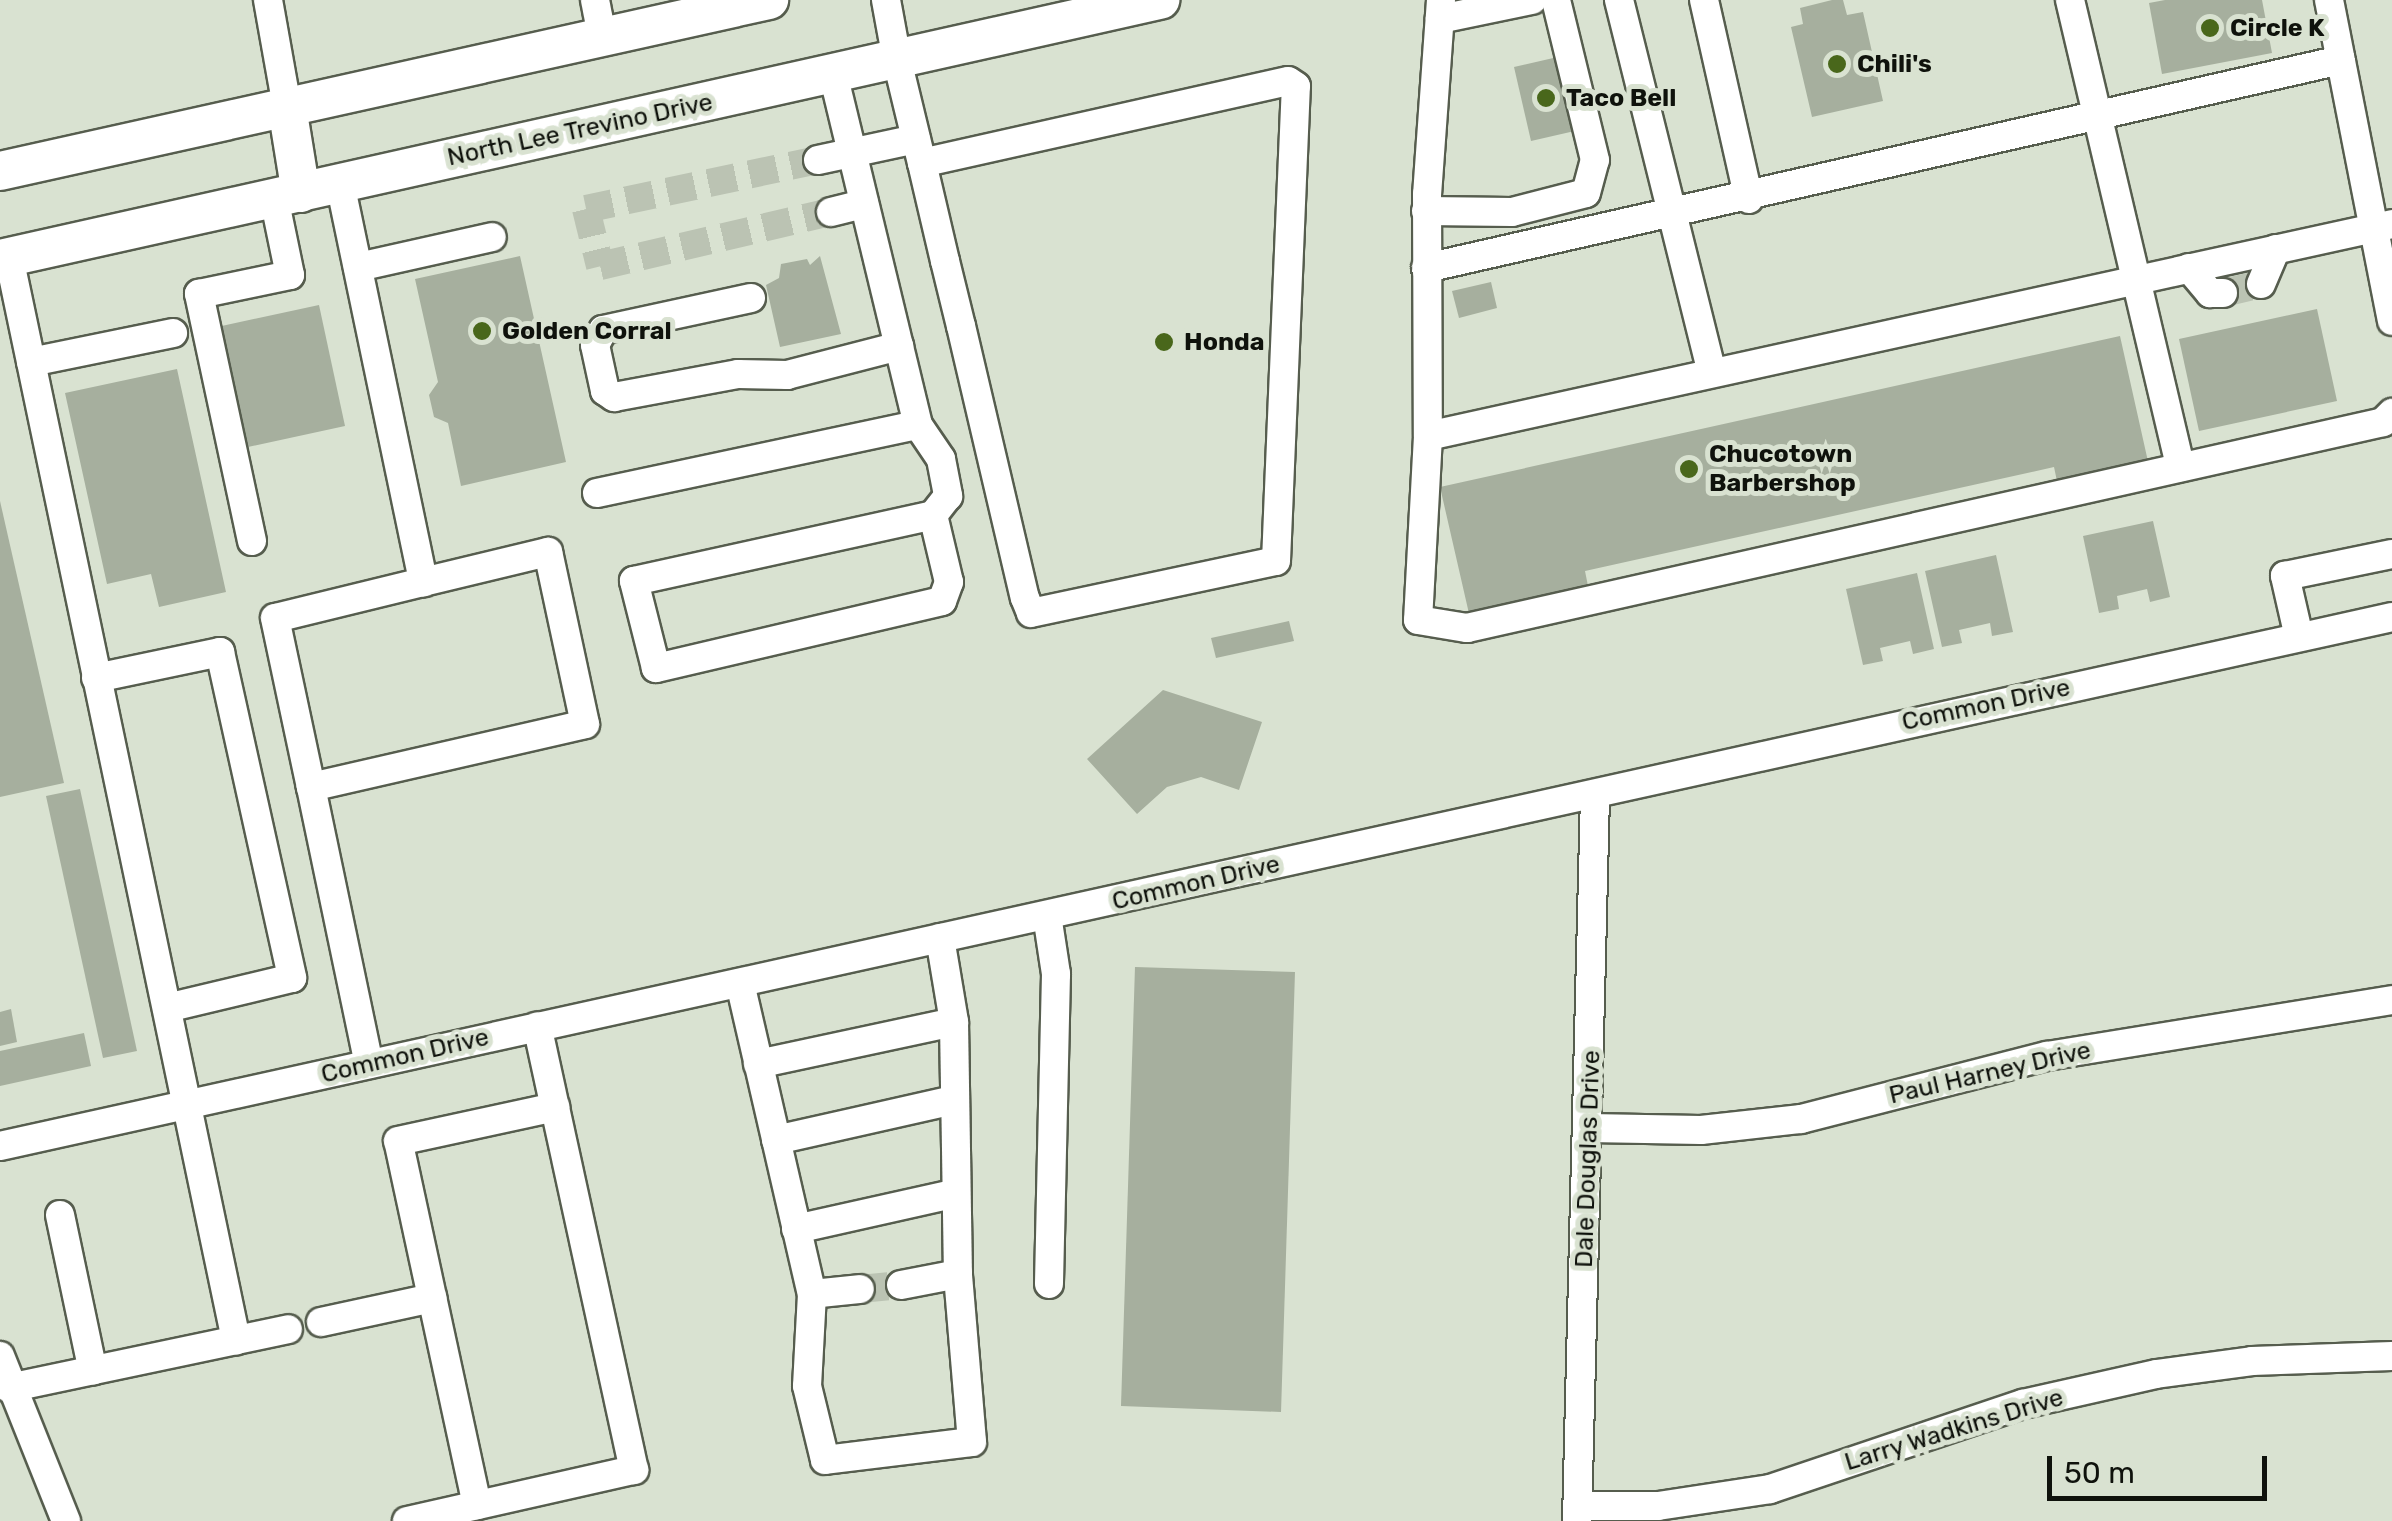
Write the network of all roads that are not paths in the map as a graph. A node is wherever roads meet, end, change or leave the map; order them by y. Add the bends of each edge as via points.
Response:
1 (268, 0) edge
2 (594, 0) edge
3 (769, 0) edge
4 (886, 0) edge
5 (1160, 0) edge
6 (1532, 0) edge
7 (1556, 0) edge
8 (1619, 0) edge
9 (1704, 0) edge
10 (2070, 0) edge
11 (2330, 0) edge
12 (1440, 9) edge
13 (602, 37) junction
14 (898, 60) junction
15 (2341, 60) junction
16 (834, 74) junction
17 (287, 107) junction
18 (2099, 116) junction
19 (919, 151) junction
20 (852, 152) junction
21 (818, 160) tunnel mouth
22 (0, 170) edge
23 (340, 184) junction
24 (288, 195) junction
25 (1749, 199) junction
26 (864, 204) junction
27 (1426, 210) junction
28 (832, 212) tunnel mouth
29 (1674, 217) junction
30 (2381, 226) edge
31 (492, 237) dead end
32 (2276, 249) junction
33 (4, 258) edge
34 (358, 267) junction
35 (1426, 268) junction
36 (2189, 268) junction
37 (2139, 279) junction
38 (2261, 284) dead end
39 (2223, 292) dead end
40 (751, 298) dead end
41 (2392, 321) edge
42 (173, 333) dead end
43 (899, 346) junction
44 (31, 362) junction
45 (1712, 373) junction
46 (2392, 414) edge
47 (918, 424) junction
48 (1428, 436) junction
49 (2180, 466) junction
50 (596, 493) dead end
51 (933, 515) junction
52 (252, 541) dead end
53 (2392, 554) edge
54 (423, 582) junction
55 (2392, 617) edge
56 (2299, 637) junction
57 (96, 678) junction
58 (312, 787) junction
59 (1595, 797) junction
60 (1048, 915) junction
61 (940, 938) junction
62 (740, 984) junction
63 (2392, 1000) edge
64 (171, 1008) junction
65 (954, 1022) junction
66 (538, 1026) junction
67 (369, 1064) junction
68 (758, 1064) junction
69 (954, 1100) junction
70 (190, 1104) junction
71 (555, 1107) junction
72 (1589, 1128) junction
73 (776, 1140) junction
74 (0, 1146) edge
75 (953, 1194) junction
76 (60, 1215) dead end
77 (796, 1230) junction
78 (958, 1274) junction
79 (1049, 1284) dead end
80 (901, 1285) tunnel mouth
81 (860, 1289) tunnel mouth
82 (812, 1294) junction
83 (432, 1298) junction
84 (321, 1322) dead end
85 (288, 1329) dead end
86 (236, 1340) junction
87 (2392, 1356) edge
88 (93, 1371) junction
89 (4, 1382) edge
90 (476, 1505) junction
91 (1577, 1513) edge
92 (61, 1519) edge
93 (406, 1521) edge

1 - 17 street
2 - 13 street
3 - 13 main road
4 - 14 street
5 - 14 main road, North Lee Trevino Drive
6 - 12 street
7 - 27 street via 1595,160 1586,193 1512,212
8 - 29 street
9 - 25 street
10 - 18 street
11 - 15 street
12 - 27 street
13 - 17 main road
14 - 16 main road, North Lee Trevino Drive
14 - 19 street
15 - 18 street
15 - 30 street
16 - 20 street
16 - 23 main road, North Lee Trevino Drive
17 - 22 main road
17 - 24 main road
18 - 25 street
18 - 37 street
19 - 19 street via 1030,613 1276,561 1296,86 1288,81
19 - 20 street
20 - 21 street
20 - 26 street
23 - 24 main road, North Lee Trevino Drive
23 - 34 street
24 - 33 main road, North Lee Trevino Drive
24 - 52 street via 290,274 199,294
25 - 29 street
26 - 28 street
26 - 43 street
27 - 35 street
29 - 35 street
29 - 45 street
30 - 32 street
30 - 41 street
31 - 34 street
32 - 36 street
32 - 38 street
33 - 44 street
34 - 54 street
35 - 48 street
36 - 37 street
36 - 39 street via 2210,293
37 - 45 street
37 - 49 street
40 - 43 street via 603,330 595,345 605,391 614,398 738,374 788,375
42 - 44 street
43 - 47 street
44 - 57 street
45 - 48 street
46 - 49 street via 2383,422
47 - 50 street
47 - 51 street via 941,459 948,496
48 - 49 street via 1418,620 1467,628
51 - 51 street via 949,582 942,602 656,668 634,581
53 - 56 street via 2285,576
54 - 58 street via 276,618
54 - 58 street via 548,552 585,724
55 - 56 street, Common Drive
56 - 59 street, Common Drive
57 - 64 street
57 - 64 street via 220,652 292,978
58 - 67 street
59 - 60 street, Common Drive
59 - 72 street, Dale Douglas Drive
60 - 61 street, Common Drive
60 - 79 street via 1056,974
61 - 62 street, Common Drive
61 - 65 street
62 - 66 street, Common Drive
62 - 68 street
63 - 72 street, Paul Harney Drive via 2047,1056 1784,1122 1701,1130
64 - 70 street
65 - 68 street
65 - 69 street
66 - 67 street, Common Drive
66 - 71 street
67 - 70 street, Common Drive
68 - 73 street
69 - 73 street
69 - 75 street
70 - 74 street, Common Drive
70 - 86 street
71 - 83 street via 398,1141
71 - 90 street via 634,1470
72 - 91 street, Dale Douglas Drive
73 - 77 street
75 - 77 street
75 - 78 street
76 - 88 street
77 - 82 street
78 - 80 street
78 - 82 street via 972,1442 826,1460 807,1386
81 - 82 street
83 - 84 street
83 - 90 street
85 - 86 street
86 - 88 street
87 - 91 street, Larry Wadkins Drive via 2252,1361 2156,1374 2023,1404 1770,1490
88 - 89 street
89 - 92 street
90 - 93 street

